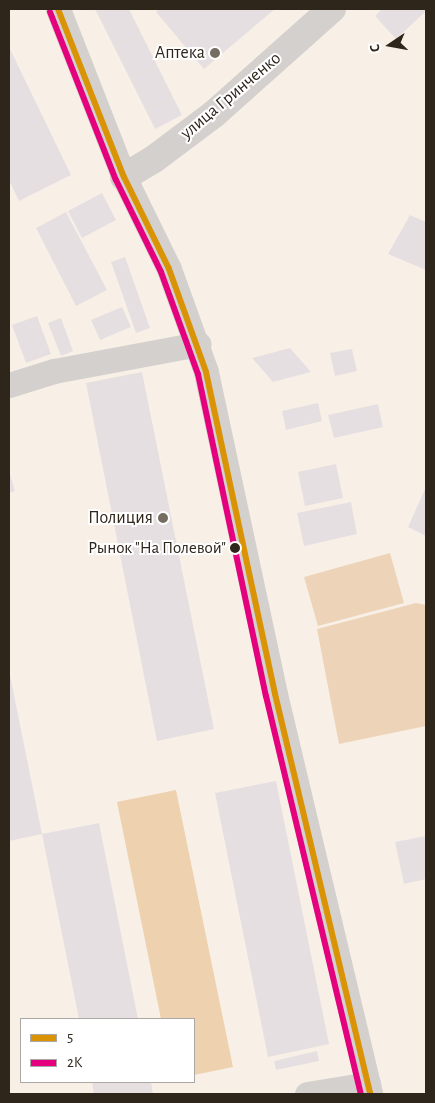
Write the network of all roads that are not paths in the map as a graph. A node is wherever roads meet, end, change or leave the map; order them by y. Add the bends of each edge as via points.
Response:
1 (58, 9) edge
2 (332, 9) edge
3 (124, 177) junction
4 (198, 344) junction
5 (9, 384) edge
6 (369, 1089) edge
7 (307, 1094) edge

1 - 3 street
2 - 3 street, улица Гринченко via 214,114
3 - 4 street via 168,269
4 - 5 street via 54,371
4 - 6 street via 331,939
6 - 7 street

